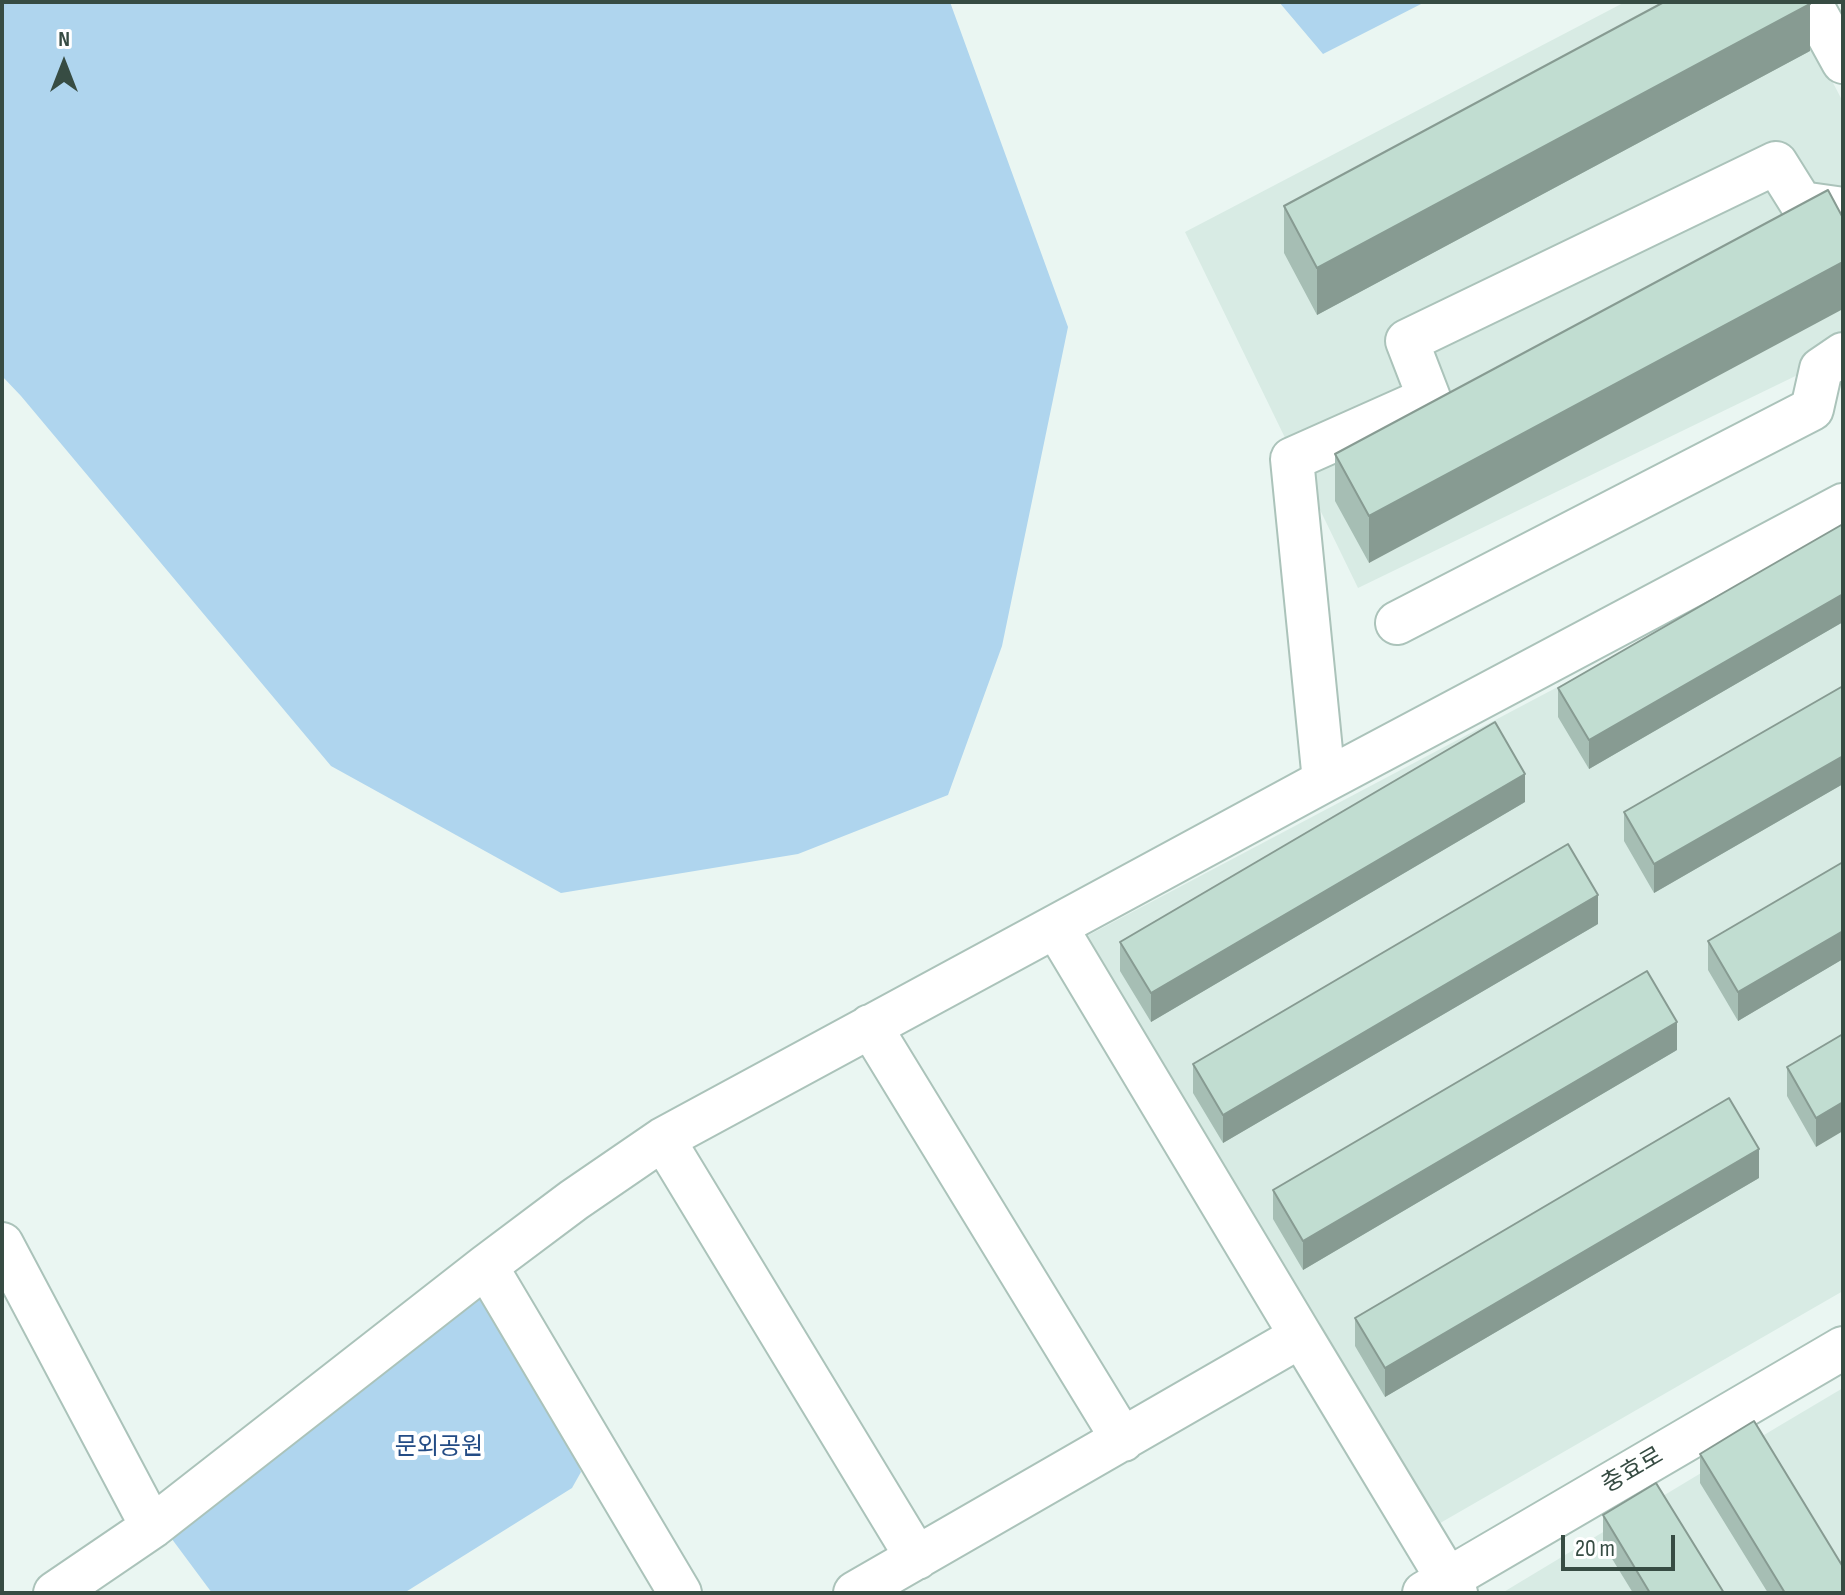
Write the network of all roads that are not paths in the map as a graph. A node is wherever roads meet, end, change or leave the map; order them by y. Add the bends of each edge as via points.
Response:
1 (1810, 2) edge
2 (1843, 62) edge
3 (1843, 209) edge
4 (1843, 354) edge
5 (1843, 505) edge
6 (1397, 623) dead end
7 (1324, 781) junction
8 (1056, 927) junction
9 (870, 1026) junction
10 (663, 1139) junction
11 (2, 1244) edge
12 (486, 1266) junction
13 (1301, 1336) junction
14 (1843, 1348) edge
15 (1123, 1440) junction
16 (152, 1527) junction
17 (917, 1558) junction
18 (1442, 1588) edge
19 (55, 1593) edge
20 (680, 1593) edge
21 (855, 1593) edge

1 - 2 street
3 - 7 street via 1801,203 1776,163 1407,341 1429,398 1292,459
4 - 6 street via 1821,369 1812,409
5 - 7 street
7 - 8 street
8 - 9 street
8 - 13 street
9 - 10 street
9 - 15 street
10 - 12 street
10 - 17 street
11 - 16 street
12 - 16 street
12 - 20 street
13 - 15 street
13 - 18 street
14 - 18 street, 충효로
15 - 17 street
16 - 19 street
17 - 21 street

